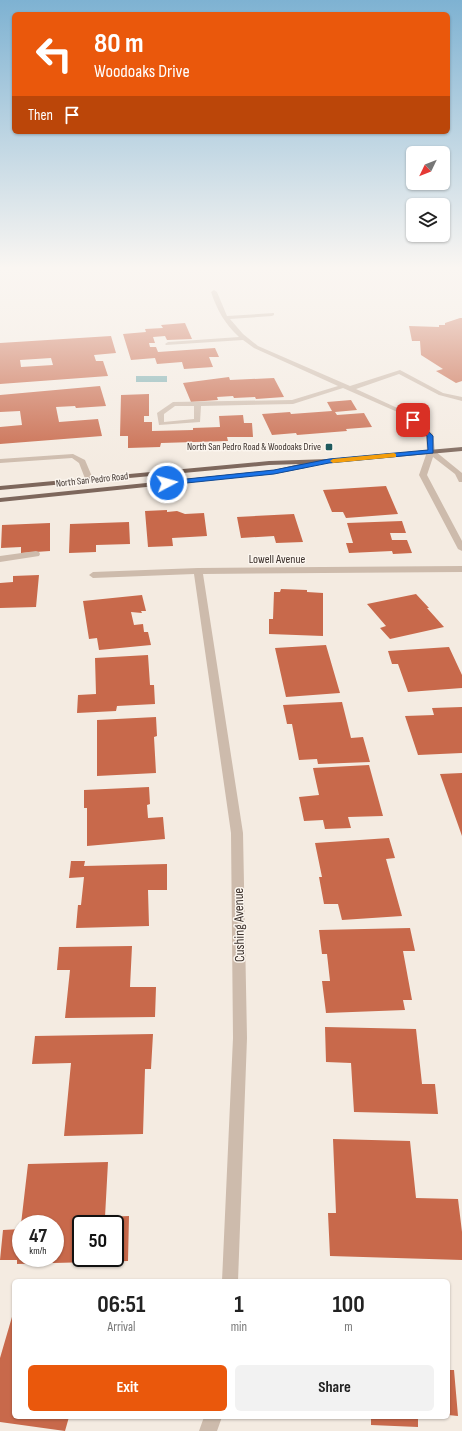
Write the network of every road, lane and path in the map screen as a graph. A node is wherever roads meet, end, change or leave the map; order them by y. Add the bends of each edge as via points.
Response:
1 (240, 336) edge
2 (244, 338) junction
3 (168, 344) dead end
4 (347, 388) junction
5 (462, 399) edge
6 (197, 404) junction
7 (462, 448) edge
8 (431, 452) junction
9 (0, 461) edge
10 (329, 461) junction
11 (89, 479) junction
12 (462, 480) edge
13 (0, 488) edge
14 (0, 500) edge
15 (462, 549) edge
16 (36, 554) dead end
17 (0, 559) edge
18 (462, 569) edge
19 (198, 571) junction
20 (93, 575) dead end
21 (230, 1279) edge
22 (212, 1419) edge
23 (208, 1431) edge

1 - 2 street
2 - 3 street
2 - 4 street via 256,347
4 - 5 street via 400,372 441,394
4 - 6 street via 293,402
4 - 8 street via 404,413 430,436
6 - 6 street via 173,404 160,413 161,424 198,421
7 - 8 main road, North San Pedro Road
8 - 10 main road, North San Pedro Road
8 - 12 street via 458,473
8 - 15 street via 423,475
9 - 11 street via 73,456 82,462
10 - 11 main road, North San Pedro Road via 269,463
10 - 14 main road, North San Pedro Road via 274,472
11 - 13 main road, North San Pedro Road
16 - 17 street
18 - 19 street, Lowell Avenue
19 - 20 street, Lowell Avenue
19 - 21 street, Cushing Avenue via 238,833 240,1038
22 - 23 street

